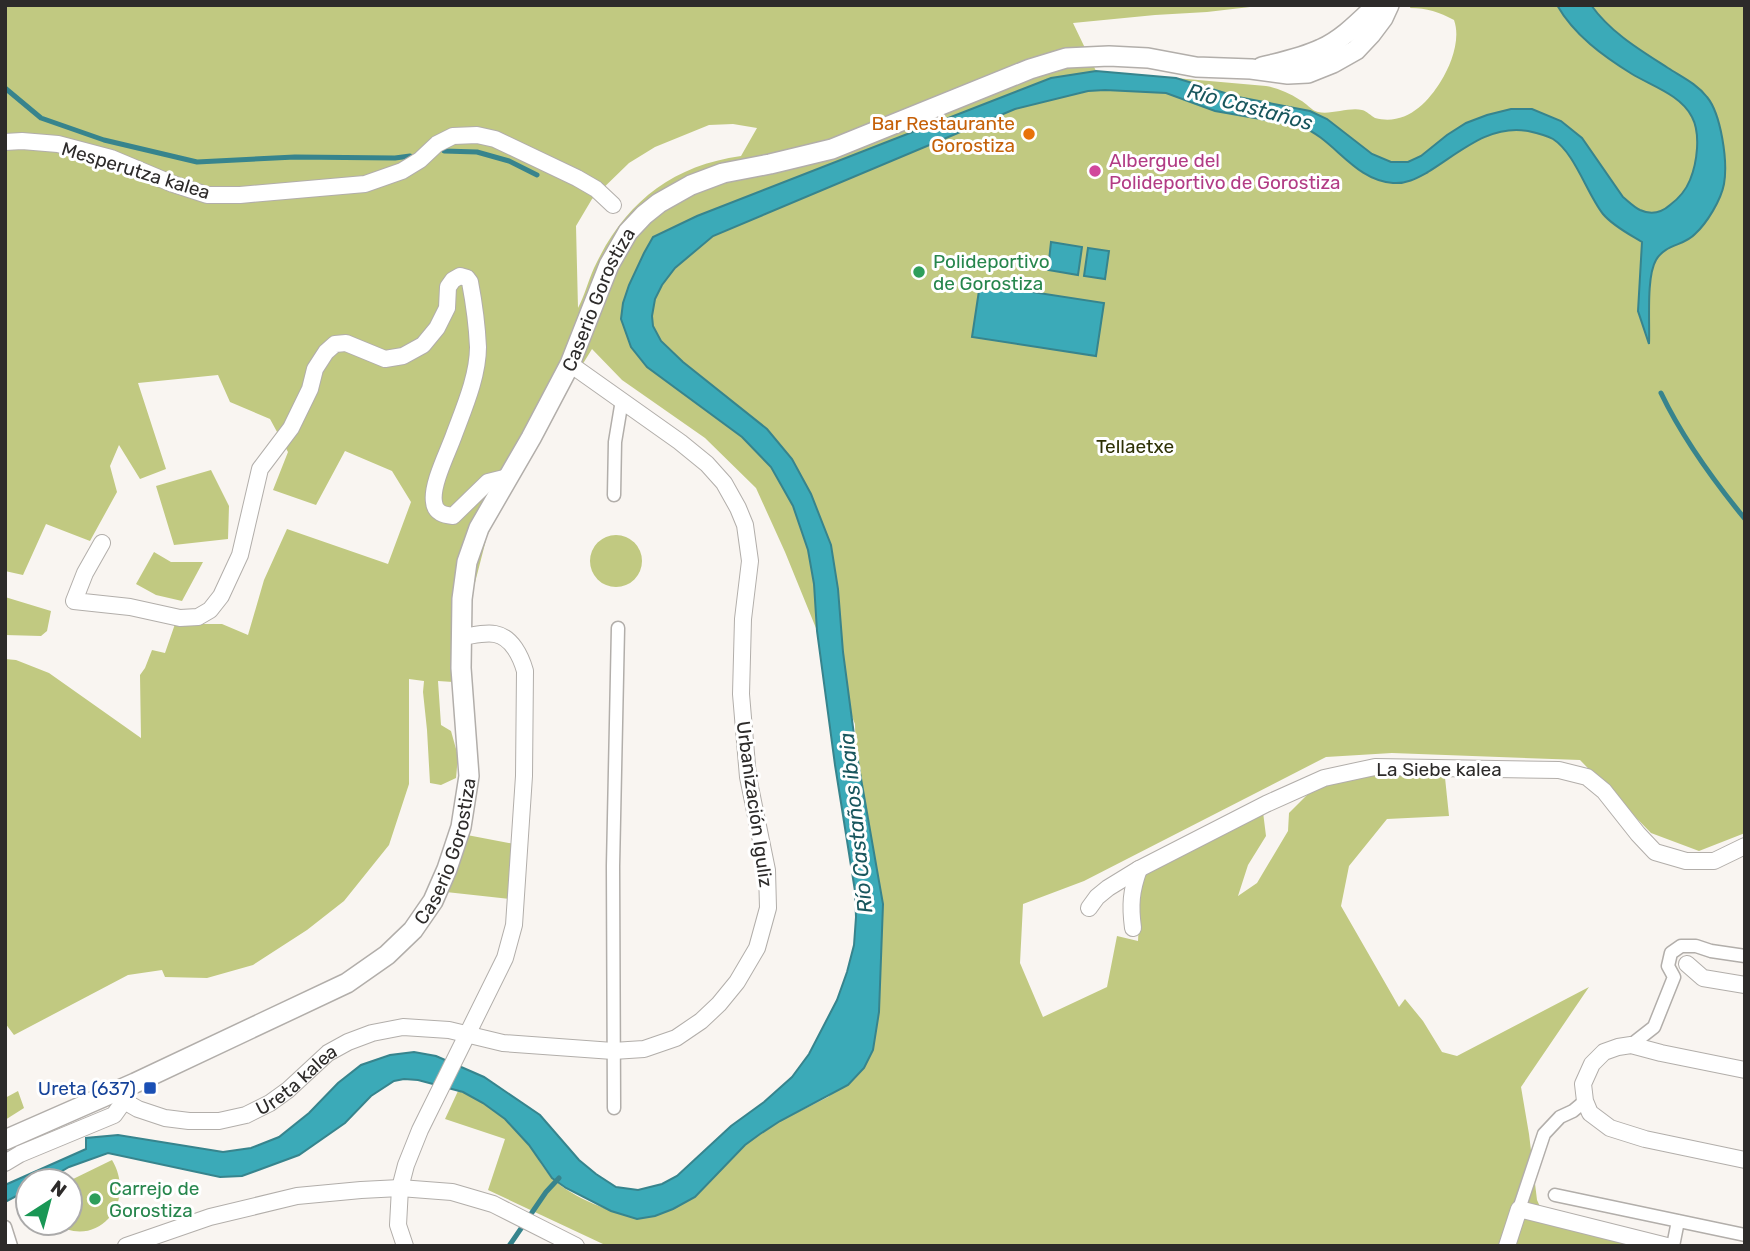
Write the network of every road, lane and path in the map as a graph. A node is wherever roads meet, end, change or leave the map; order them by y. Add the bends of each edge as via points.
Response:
1 (1377, 5) edge
2 (1389, 5) edge
3 (1260, 71) junction
4 (1308, 81) junction
5 (5, 142) edge
6 (613, 205) dead end
7 (570, 364) junction
8 (622, 400) junction
9 (508, 477) junction
10 (614, 495) dead end
11 (102, 543) dead end
12 (618, 628) dead end
13 (461, 637) junction
14 (1745, 846) edge
15 (1139, 869) junction
16 (1089, 908) dead end
17 (1133, 928) dead end
18 (1745, 956) edge
19 (1686, 964) dead end
20 (1745, 985) edge
21 (467, 1034) junction
22 (1631, 1045) junction
23 (614, 1051) junction
24 (1745, 1070) edge
25 (121, 1096) junction
26 (1585, 1101) junction
27 (614, 1108) dead end
28 (5, 1140) edge
29 (1745, 1160) edge
30 (5, 1163) edge
31 (400, 1188) junction
32 (1555, 1195) dead end
33 (1519, 1209) junction
34 (1678, 1222) junction
35 (5, 1227) edge
36 (1745, 1235) edge
37 (128, 1245) edge
38 (11, 1246) edge
39 (405, 1246) edge
40 (576, 1246) edge
41 (1507, 1246) edge
42 (1667, 1246) edge
43 (1673, 1246) edge

1 - 3 street, Caserio Gorostiza via 1323,48
1 - 4 street via 1359,32 1317,59 1309,69
2 - 4 street, Caserio Gorostiza via 1356,50
3 - 4 street, Caserio Gorostiza
3 - 7 street, Caserio Gorostiza via 1135,57 1066,58 832,149 723,173 691,185 659,203 628,232 609,265
5 - 6 street, Mesperutza kalea via 58,144 111,158 207,195 240,195 365,184 402,171 453,136 477,135 578,178
7 - 8 street, Urbanización Iguliz
7 - 9 street, Caserio Gorostiza
8 - 10 street
8 - 23 street, Urbanización Iguliz via 707,464 724,483 745,525 750,561 741,694 748,777 767,870 768,908 757,948 737,982 710,1013 676,1038 644,1049
9 - 11 street via 488,482 453,516 437,510 435,486 463,410 478,348 471,282 460,276 448,288 447,308 423,345 385,359 345,343 326,352 291,428 260,470 240,555 210,610 198,617 180,618 74,601
9 - 13 street, Caserio Gorostiza via 479,528 467,562
12 - 23 street
13 - 21 street via 495,634 505,638 525,671 524,776 514,925 505,958
13 - 25 street, Caserio Gorostiza via 469,776 461,827 433,901 413,930 347,983
14 - 15 street, La Siebe kalea via 1714,861 1686,861 1655,852 1604,791 1587,777 1559,770 1375,767 1324,778
15 - 16 street, La Siebe kalea via 1108,888
15 - 17 street via 1131,890
18 - 22 street via 1696,946 1681,946 1671,953 1668,966 1674,977 1654,1027
19 - 20 street via 1703,978
21 - 23 street, Urbanización Iguliz via 503,1043
21 - 25 street, Ureta kalea via 403,1027 372,1033 328,1054 270,1103 219,1121 165,1118
21 - 31 street via 420,1130
22 - 24 street
22 - 26 street via 1604,1052 1592,1063 1583,1084
23 - 27 street
25 - 28 street
25 - 30 street via 114,1115
26 - 29 street via 1590,1113 1610,1128
26 - 33 street via 1544,1134
31 - 37 street via 297,1196 210,1217
31 - 39 street via 398,1225
31 - 40 street via 453,1192 493,1204
32 - 34 street
33 - 41 street
33 - 42 street
34 - 36 street
34 - 43 street
35 - 38 street

